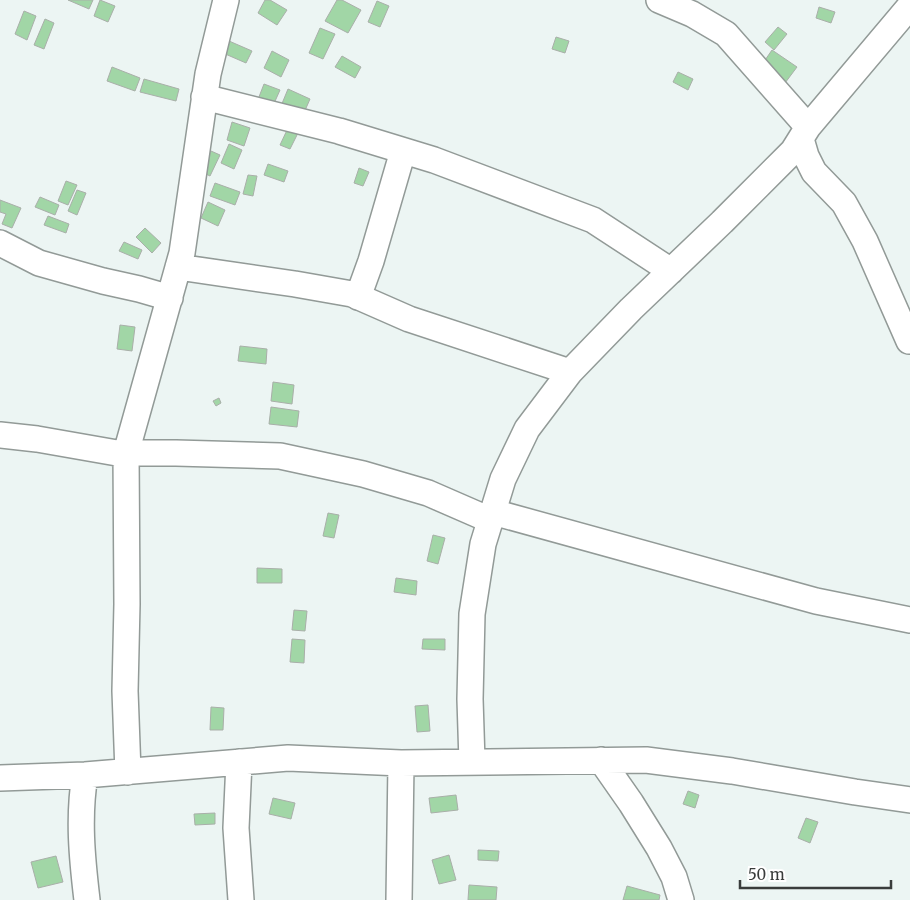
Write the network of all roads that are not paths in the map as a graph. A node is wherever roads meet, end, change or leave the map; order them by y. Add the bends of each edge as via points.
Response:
1 (226, 0) edge
2 (659, 0) edge
3 (910, 6) edge
4 (204, 96) junction
5 (804, 133) junction
6 (403, 151) junction
7 (0, 243) edge
8 (178, 267) junction
9 (671, 271) junction
10 (358, 297) junction
11 (170, 298) junction
12 (909, 341) edge
13 (570, 372) junction
14 (0, 435) edge
15 (126, 453) junction
16 (492, 516) junction
17 (910, 620) edge
18 (601, 760) junction
19 (239, 762) junction
20 (472, 762) junction
21 (401, 763) junction
22 (128, 772) junction
23 (85, 775) junction
24 (0, 778) edge
25 (910, 800) edge
26 (87, 900) edge
27 (242, 900) edge
28 (399, 900) edge
29 (681, 900) edge

1 - 4 street
2 - 5 street via 726,34
3 - 5 street
4 - 6 street
4 - 8 street
5 - 9 street via 793,151
5 - 12 street via 806,156 814,172 844,204 865,241
6 - 9 street via 593,220
6 - 10 street
7 - 11 street via 39,263
8 - 10 street
8 - 11 street
9 - 13 street
10 - 13 street via 409,319
11 - 15 street
13 - 16 street via 527,430 503,479
14 - 15 street
15 - 16 street via 280,456 364,474
15 - 22 street
16 - 17 street via 816,601
16 - 20 street via 483,544 472,614
18 - 20 street
18 - 25 street via 646,760 713,768
18 - 29 street via 658,848 674,877
19 - 21 street via 288,758
19 - 22 street
19 - 27 street via 236,828
20 - 21 street
21 - 28 street
22 - 23 street
23 - 24 street
23 - 26 street via 81,800 81,847

